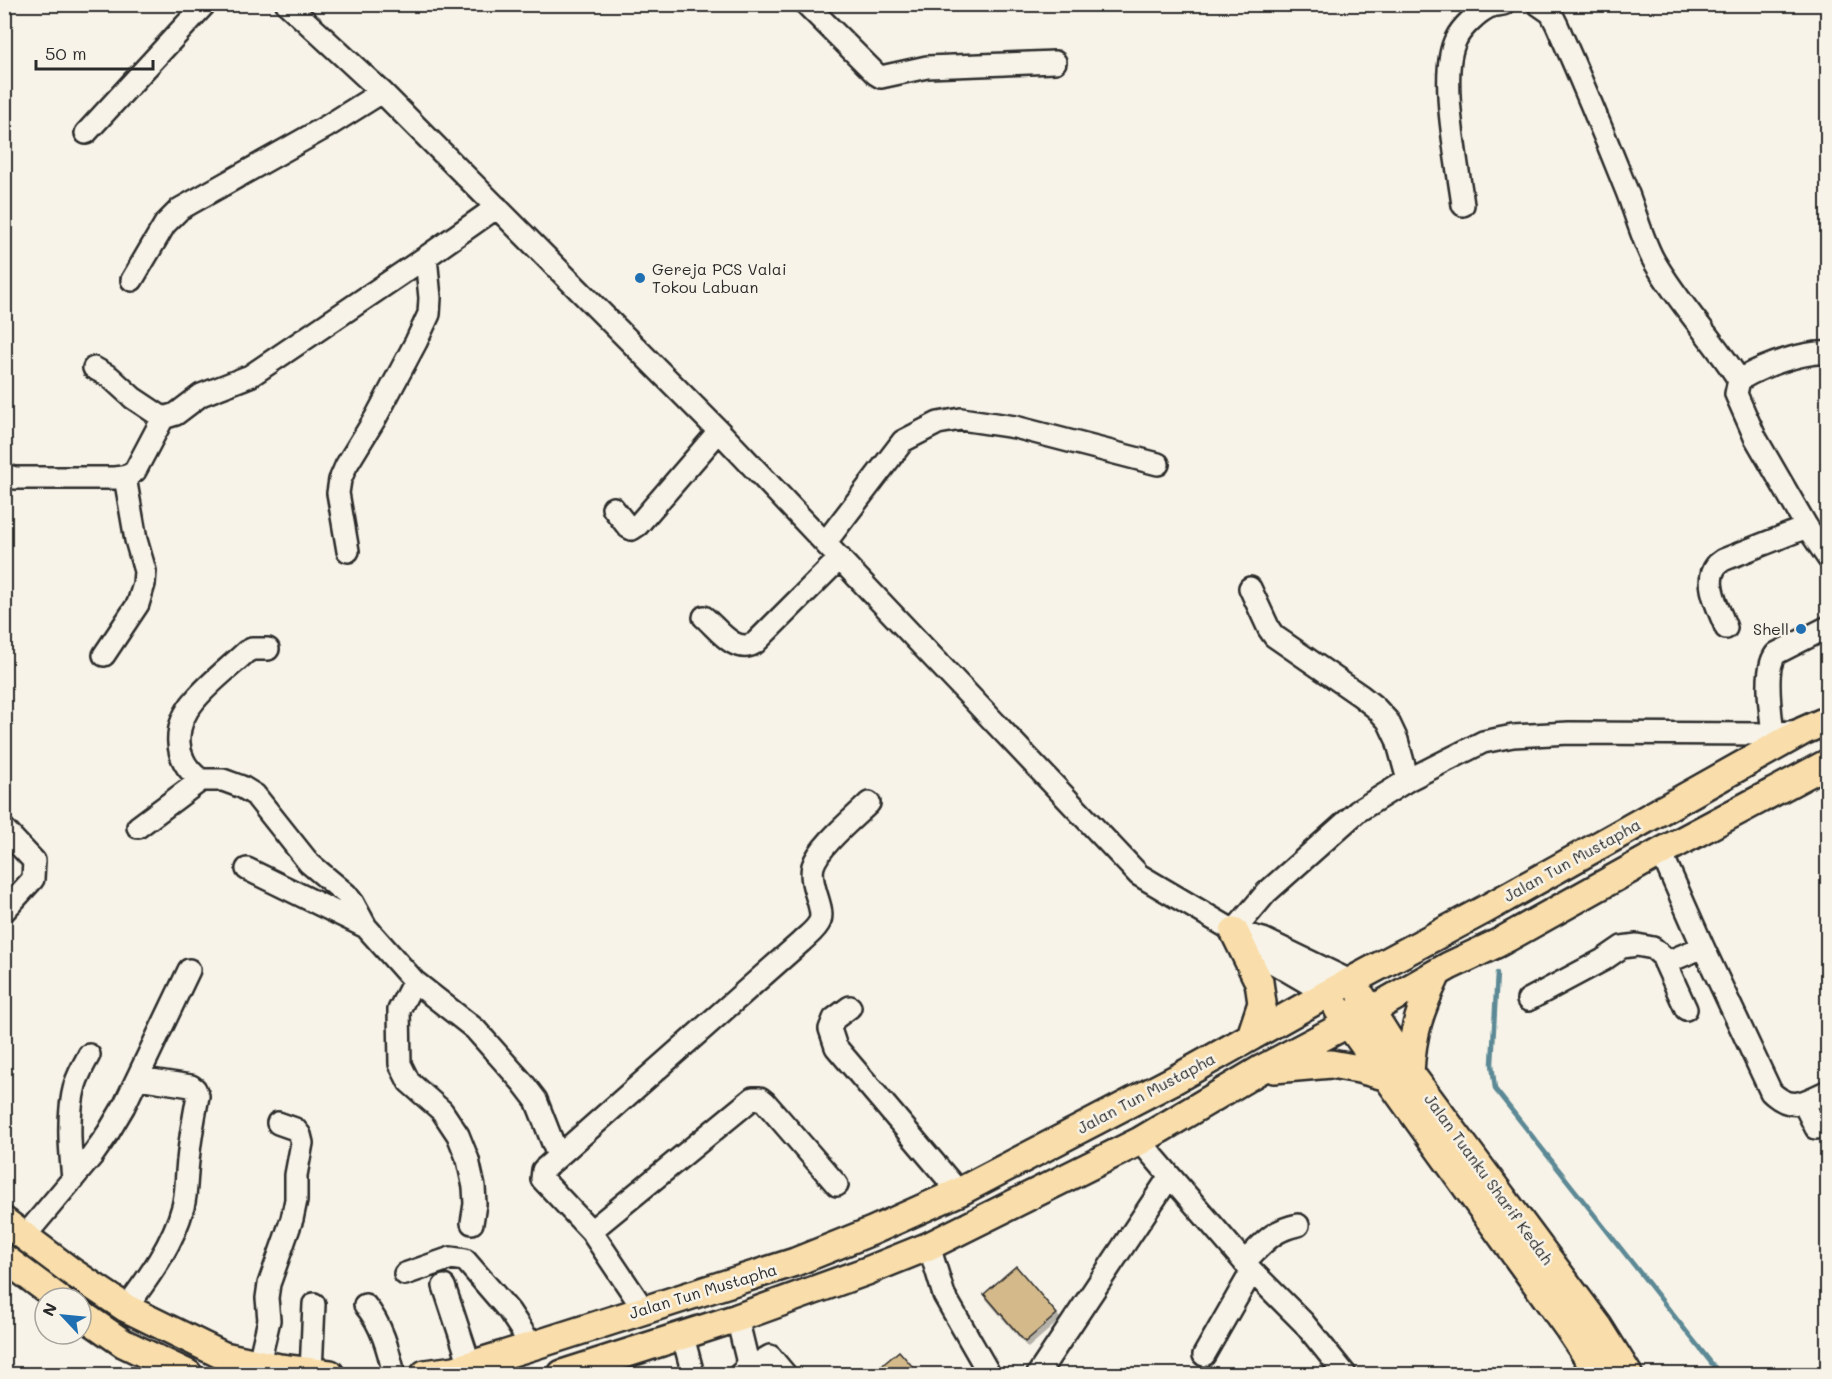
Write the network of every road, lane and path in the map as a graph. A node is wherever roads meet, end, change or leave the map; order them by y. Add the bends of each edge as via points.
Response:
1 (205, 4) edge
2 (806, 4) edge
3 (1503, 4) edge
4 (1538, 4) edge
5 (295, 7) edge
6 (1055, 62) dead end
7 (382, 92) junction
8 (86, 133) dead end
9 (1463, 205) dead end
10 (497, 207) junction
11 (426, 258) junction
12 (132, 280) dead end
13 (1827, 353) edge
14 (94, 368) dead end
15 (1739, 380) junction
16 (163, 418) junction
17 (719, 431) junction
18 (1158, 464) dead end
19 (4, 475) edge
20 (125, 477) junction
21 (613, 508) dead end
22 (1807, 526) junction
23 (825, 543) junction
24 (348, 551) dead end
25 (840, 558) junction
26 (1827, 558) edge
27 (1250, 588) dead end
28 (704, 616) dead end
29 (1827, 627) edge
30 (1726, 628) dead end
31 (268, 649) dead end
32 (104, 655) dead end
33 (1827, 720) edge
34 (1803, 731) junction
35 (1773, 734) junction
36 (1827, 763) edge
37 (201, 780) junction
38 (1407, 780) junction
39 (869, 803) dead end
40 (138, 827) dead end
41 (4, 829) edge
42 (1661, 852) junction
43 (247, 869) dead end
44 (4, 911) edge
45 (366, 927) junction
46 (1234, 931) junction
47 (1702, 947) junction
48 (1665, 963) junction
49 (189, 970) dead end
50 (1443, 970) junction
51 (414, 981) junction
52 (1350, 981) junction
53 (1327, 994) junction
54 (1528, 1000) dead end
55 (850, 1007) dead end
56 (1686, 1009) dead end
57 (1360, 1017) junction
58 (1251, 1036) junction
59 (89, 1055) dead end
60 (1260, 1071) junction
61 (1399, 1075) junction
62 (138, 1078) junction
63 (1827, 1091) edge
64 (1803, 1102) junction
65 (278, 1123) dead end
66 (1815, 1128) dead end
67 (1140, 1141) junction
68 (558, 1156) junction
69 (1170, 1176) junction
70 (73, 1179) junction
71 (837, 1185) dead end
72 (959, 1192) junction
73 (472, 1223) dead end
74 (1298, 1225) dead end
75 (14, 1229) edge
76 (591, 1231) junction
77 (928, 1246) junction
78 (4, 1257) edge
79 (1248, 1266) junction
80 (405, 1274) dead end
81 (42, 1286) edge
82 (444, 1286) dead end
83 (314, 1304) dead end
84 (365, 1305) dead end
85 (126, 1308) junction
86 (644, 1310) junction
87 (737, 1318) junction
88 (93, 1322) edge
89 (683, 1337) junction
90 (123, 1343) junction
91 (532, 1346) junction
92 (1204, 1355) dead end
93 (470, 1365) junction
94 (252, 1369) edge
95 (987, 1370) dead end
96 (743, 1372) edge
97 (321, 1373) edge
98 (145, 1374) edge
99 (188, 1374) edge
100 (394, 1374) edge
101 (424, 1374) edge
102 (562, 1374) edge
103 (693, 1374) edge
104 (785, 1374) edge
105 (1040, 1374) edge
106 (1345, 1374) edge
107 (1599, 1374) edge
108 (1628, 1374) edge

1 - 8 street
2 - 6 street via 881,77 927,67
3 - 9 street via 1490,7 1465,25 1450,54 1449,101
4 - 15 street via 1551,12 1557,25 1653,259
5 - 7 street
7 - 10 street
7 - 12 street via 180,209 165,224
10 - 11 street
10 - 17 street
11 - 16 street via 250,376 201,395 176,414
11 - 24 street via 429,314 340,480 338,493
13 - 15 street via 1815,352 1756,370
14 - 16 street
15 - 22 street via 1736,393 1743,411 1769,464
16 - 20 street via 135,471
17 - 21 street via 638,525 628,527
17 - 23 street
18 - 23 street via 1015,427 961,419 938,423 903,441
19 - 20 street
20 - 32 street via 145,571 144,584 138,604
22 - 26 street
22 - 30 street via 1716,566 1711,576 1712,588
23 - 25 street
25 - 28 street via 749,646 734,644
25 - 46 street via 1139,875
27 - 38 street via 1274,636 1361,696 1388,721
29 - 35 street via 1774,656 1770,666
31 - 37 street via 246,652 187,712 178,738 180,756
33 - 34 main road, Jalan Tun Mustapha
34 - 35 street
34 - 52 main road, Jalan Tun Mustapha
35 - 38 street via 1513,736 1483,742
36 - 42 main road
37 - 40 street
37 - 45 street via 223,780 255,795 309,863 346,894
38 - 46 street via 1358,810 1266,893
39 - 68 street via 819,853 814,865 819,923
41 - 44 street via 34,861 33,879
42 - 47 street
42 - 50 main road
43 - 45 street
45 - 51 street
46 - 52 street via 1263,939
46 - 53 street via 1255,952
46 - 58 main road via 1259,982 1262,1003
47 - 48 street
47 - 64 street via 1771,1092 1791,1104
48 - 54 street via 1653,948 1622,947
48 - 56 street
49 - 62 street
50 - 57 main road
50 - 61 main road via 1422,1005
51 - 68 street via 475,1029 523,1083 536,1100
51 - 73 street via 399,1010 400,1064 409,1082 442,1111 458,1135 474,1187
52 - 53 main road, Jalan Tun Mustapha
52 - 57 main road, Jalan Tuanku Sharif Kedah
53 - 57 main road, Jalan Tuanku Sharif Kedah
53 - 58 main road, Jalan Tun Mustapha
55 - 72 street via 834,1019 830,1029 836,1047
57 - 60 main road
57 - 61 main road, Jalan Tuanku Sharif Kedah
58 - 72 main road, Jalan Tun Mustapha
59 - 70 street via 75,1083 70,1107
60 - 61 main road via 1331,1064
60 - 67 main road
61 - 107 main road, Jalan Tuanku Sharif Kedah
61 - 108 main road, Jalan Tuanku Sharif Kedah via 1598,1326
62 - 70 street via 108,1133
62 - 85 street via 191,1086 198,1096 179,1219 150,1276
63 - 64 street
64 - 66 street
65 - 94 street via 295,1129 302,1143 296,1200 269,1284 269,1320
67 - 69 street
67 - 77 main road
68 - 76 street via 543,1170 542,1179
69 - 79 street
69 - 105 street
70 - 75 street
71 - 76 street via 765,1102 753,1098
72 - 86 main road, Jalan Tun Mustapha via 795,1262
74 - 79 street via 1272,1236
75 - 85 main road
76 - 86 street
77 - 87 main road
77 - 95 street via 944,1295
78 - 81 main road
79 - 92 street
79 - 106 street via 1303,1322
80 - 91 street via 451,1258 465,1260 509,1311
82 - 93 street
83 - 97 street
84 - 100 street via 387,1344
85 - 94 main road
86 - 91 main road, Jalan Tun Mustapha
87 - 89 main road
87 - 96 street via 747,1359
88 - 90 main road
89 - 102 main road
89 - 103 street
90 - 98 main road
90 - 99 main road
91 - 93 main road, Jalan Tun Mustapha
93 - 101 main road, Jalan Tun Mustapha
94 - 97 main road
96 - 104 street via 770,1356

